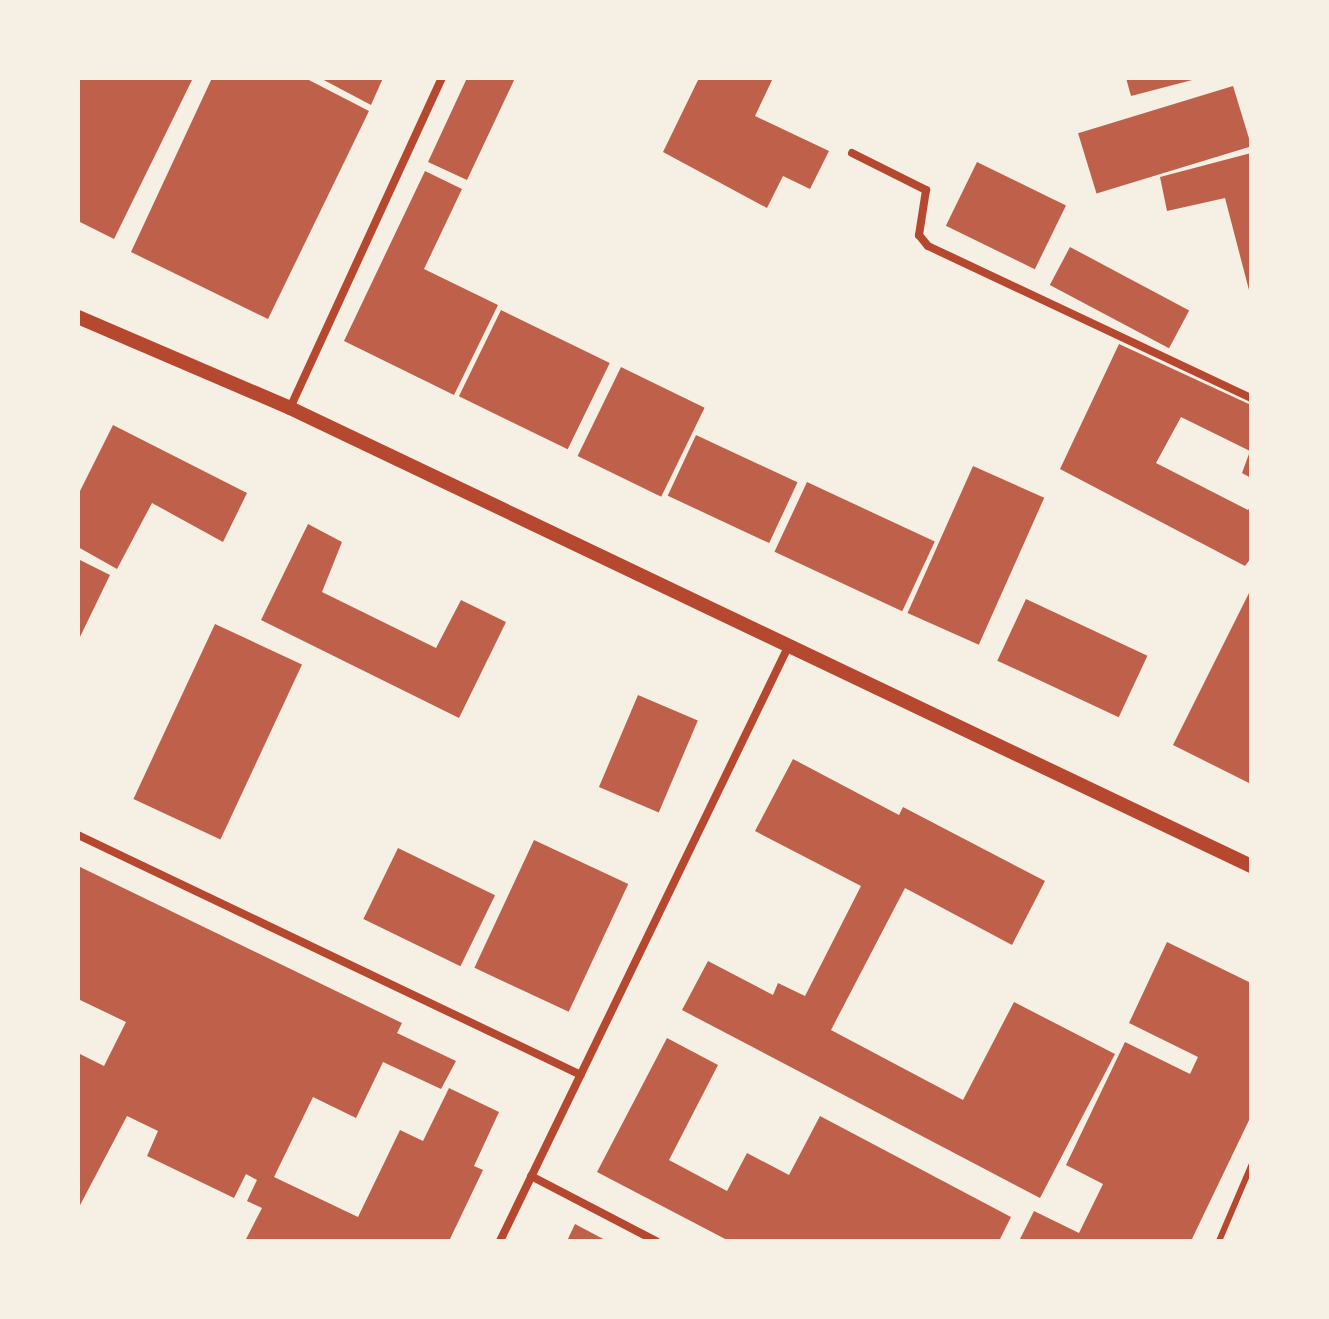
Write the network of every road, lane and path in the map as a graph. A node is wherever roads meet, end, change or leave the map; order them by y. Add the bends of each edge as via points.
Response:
1 (442, 78) edge
2 (852, 153) dead end
3 (78, 317) edge
4 (1251, 398) edge
5 (290, 408) junction
6 (790, 644) junction
7 (78, 835) edge
8 (1251, 866) edge
9 (581, 1075) junction
10 (1251, 1166) edge
11 (531, 1176) junction
12 (500, 1241) edge
13 (656, 1241) edge
14 (1219, 1241) edge

1 - 5 street
2 - 4 street via 926,190 919,235 928,246
3 - 5 street
5 - 6 street
6 - 8 street
6 - 9 street
7 - 9 street
9 - 11 street
10 - 14 lane
11 - 12 street
11 - 13 street

